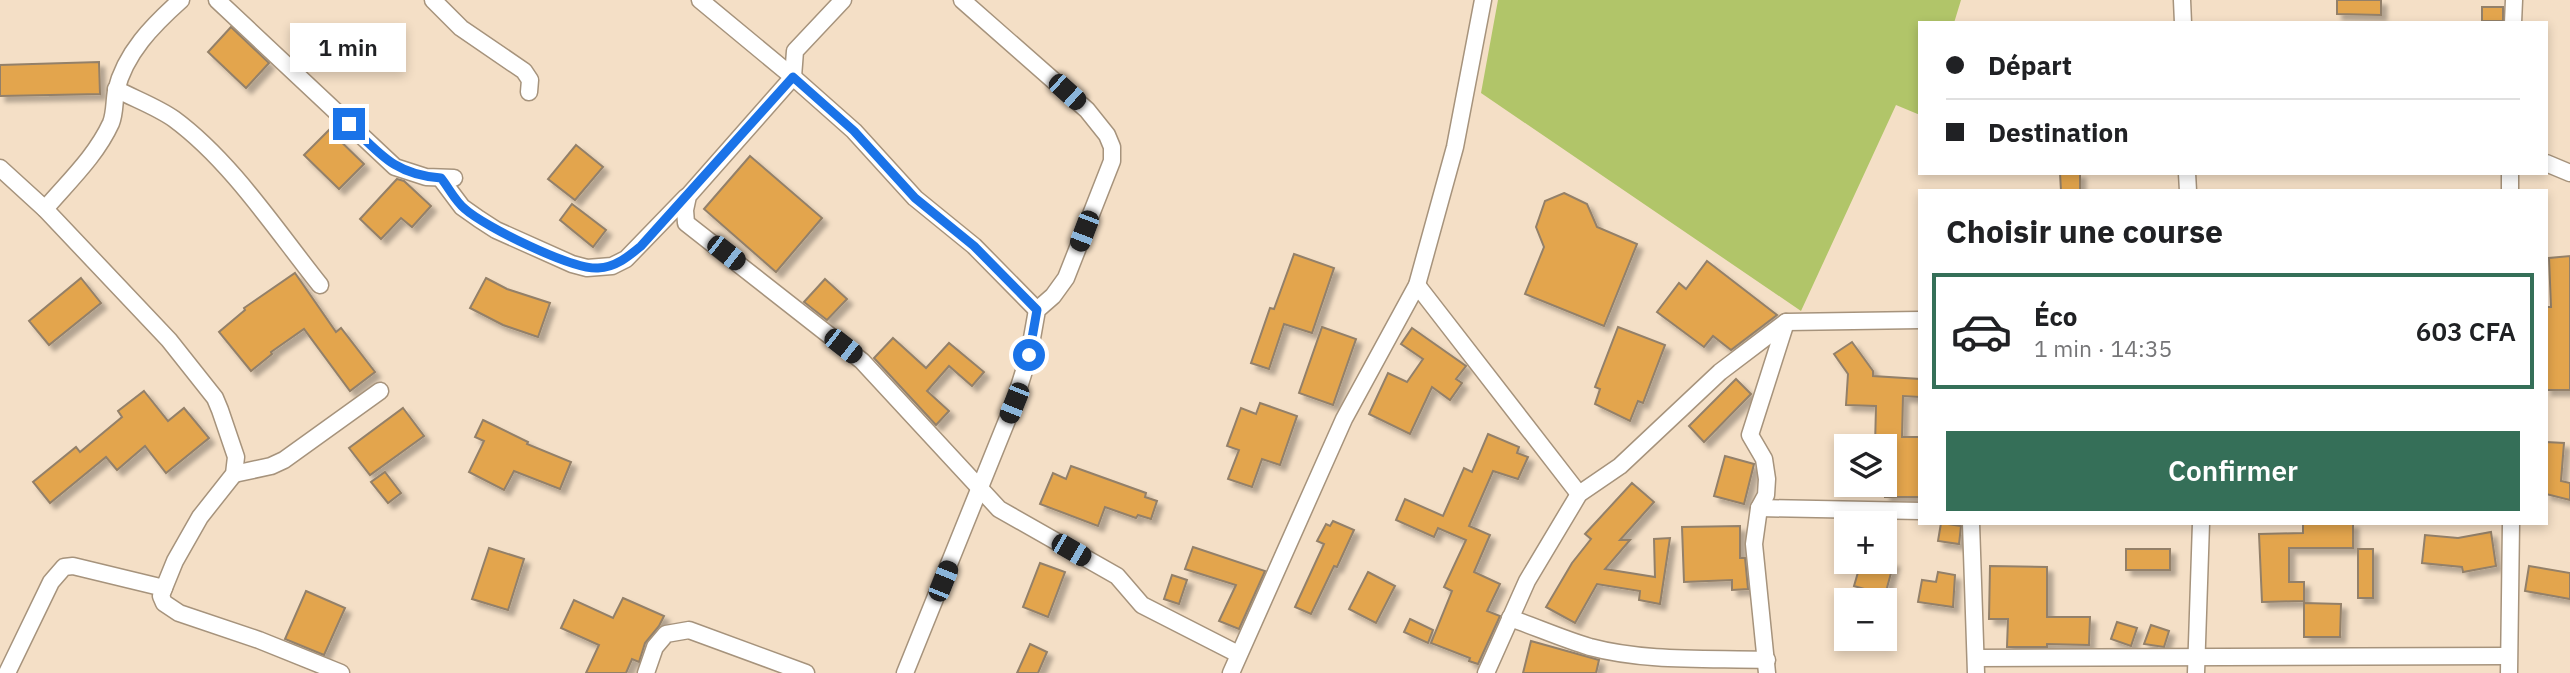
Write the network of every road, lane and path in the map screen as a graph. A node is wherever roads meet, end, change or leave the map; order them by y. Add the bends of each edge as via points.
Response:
1 (181, 0) edge
2 (217, 0) edge
3 (433, 0) edge
4 (700, 0) edge
5 (843, 0) edge
6 (962, 0) edge
7 (1483, 0) edge
8 (2182, 0) edge
9 (2514, 0) edge
10 (2183, 21) edge
11 (2513, 21) edge
12 (793, 77) junction
13 (116, 89) junction
14 (529, 92) dead end
15 (2548, 164) edge
16 (0, 168) edge
17 (2570, 173) edge
18 (688, 196) junction
19 (45, 209) junction
20 (320, 285) dead end
21 (1417, 285) junction
22 (1037, 310) junction
23 (1918, 320) edge
24 (1786, 322) junction
25 (380, 391) dead end
26 (234, 474) junction
27 (980, 489) junction
28 (1579, 494) junction
29 (1759, 508) junction
30 (1918, 511) edge
31 (1972, 525) edge
32 (2201, 525) edge
33 (2511, 525) edge
34 (164, 589) junction
35 (1510, 618) junction
36 (1238, 654) junction
37 (2508, 656) junction
38 (1976, 666) edge
39 (2197, 666) edge
40 (1767, 667) edge
41 (6, 673) edge
42 (341, 673) edge
43 (646, 673) edge
44 (806, 673) edge
45 (905, 673) edge
46 (1231, 673) edge
47 (1486, 673) edge
48 (2509, 673) edge

1 - 13 street via 137,44
2 - 18 street via 395,167 448,178 463,207 478,219 572,264 612,266 626,258
3 - 14 street via 461,28 524,71 530,80
4 - 12 street
5 - 12 street via 795,51
6 - 22 street via 1087,110 1112,147 1112,161 1066,278
7 - 21 street via 1455,147
8 - 10 street
9 - 11 street
12 - 18 street
12 - 22 street
13 - 19 street via 113,120 98,146
13 - 20 street via 172,117 192,134 249,195
15 - 17 street
16 - 19 street
18 - 27 street via 687,223 862,361
19 - 26 street via 169,340 215,398 236,457
21 - 28 street
21 - 36 street via 1344,419
22 - 27 street via 1014,403
23 - 24 street
24 - 28 street via 1720,372 1620,466
24 - 29 street via 1749,435 1764,459 1767,479
25 - 26 street via 284,460
26 - 34 street via 200,517
27 - 36 street via 999,509 1117,576 1142,605
27 - 45 street
28 - 35 street
29 - 30 street
29 - 40 street via 1754,544
31 - 38 street
32 - 39 street
33 - 37 street
34 - 41 street via 64,567 51,582
34 - 42 street via 164,603 179,613
35 - 40 street via 1591,647
35 - 47 street
36 - 46 street
37 - 39 street
37 - 48 street
38 - 39 street
43 - 44 street via 655,647 666,634 689,630

